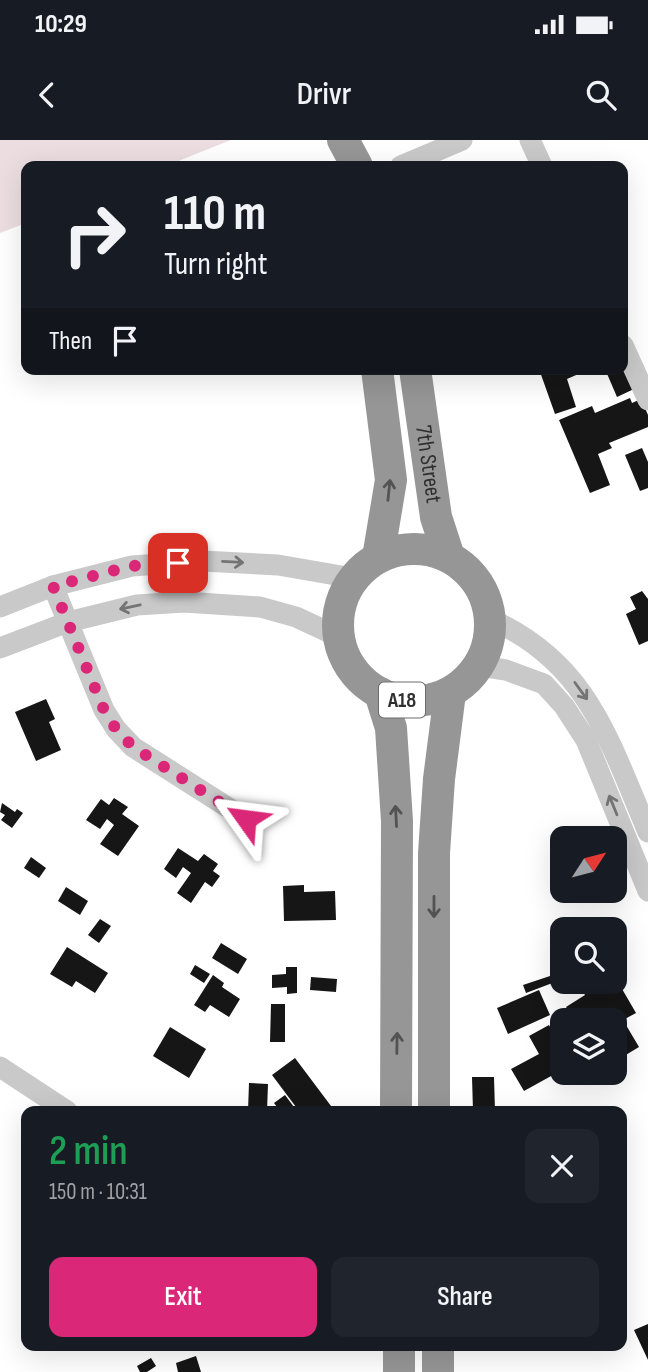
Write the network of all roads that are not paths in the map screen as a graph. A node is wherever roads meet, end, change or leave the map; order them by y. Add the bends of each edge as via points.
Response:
1 (342, 140) edge
2 (462, 140) edge
3 (530, 140) edge
4 (343, 161) edge
5 (354, 161) edge
6 (413, 161) edge
7 (539, 161) edge
8 (628, 356) edge
9 (378, 375) edge
10 (416, 375) edge
11 (648, 400) edge
12 (449, 557) junction
13 (378, 558) junction
14 (353, 578) junction
15 (53, 586) junction
16 (0, 607) edge
17 (490, 619) junction
18 (68, 622) junction
19 (339, 637) junction
20 (0, 648) edge
21 (558, 664) junction
22 (479, 666) junction
23 (544, 684) junction
24 (450, 692) junction
25 (380, 693) junction
26 (246, 819) dead end
27 (648, 832) edge
28 (648, 891) edge
29 (0, 1067) edge
30 (58, 1106) edge
31 (396, 1106) edge
32 (434, 1106) edge
33 (399, 1351) edge
34 (438, 1351) edge
35 (399, 1372) edge
36 (438, 1372) edge

1 - 4 highway
1 - 5 highway
2 - 6 street
3 - 7 street
8 - 11 street
13 -> 9 highway, 7th Street via 391,480
10 - 12 highway, 7th Street via 436,517
12 - 13 highway, A18 via 425,549 401,550
12 - 17 highway via 469,573 484,594
13 - 14 highway, A18
15 -> 14 street via 132,566 202,561 278,565
14 - 19 highway, A18 via 340,606
15 - 16 street
15 - 18 street
17 - 21 street via 510,628
17 - 22 highway via 488,643
19 -> 18 street via 260,607 184,602 138,605
18 - 20 street
18 - 26 street via 116,729 133,747
19 - 25 highway, A18 via 346,660 361,680
21 - 23 street
21 -> 27 street via 579,686 600,720
22 - 23 street
22 - 24 highway, A18
28 -> 23 street via 586,740
24 - 25 highway, A18 via 427,700 403,701
24 -> 32 highway, A18 via 434,853
31 -> 25 highway, A18 via 397,821 391,729
29 - 30 street
33 - 35 highway
34 - 36 highway

